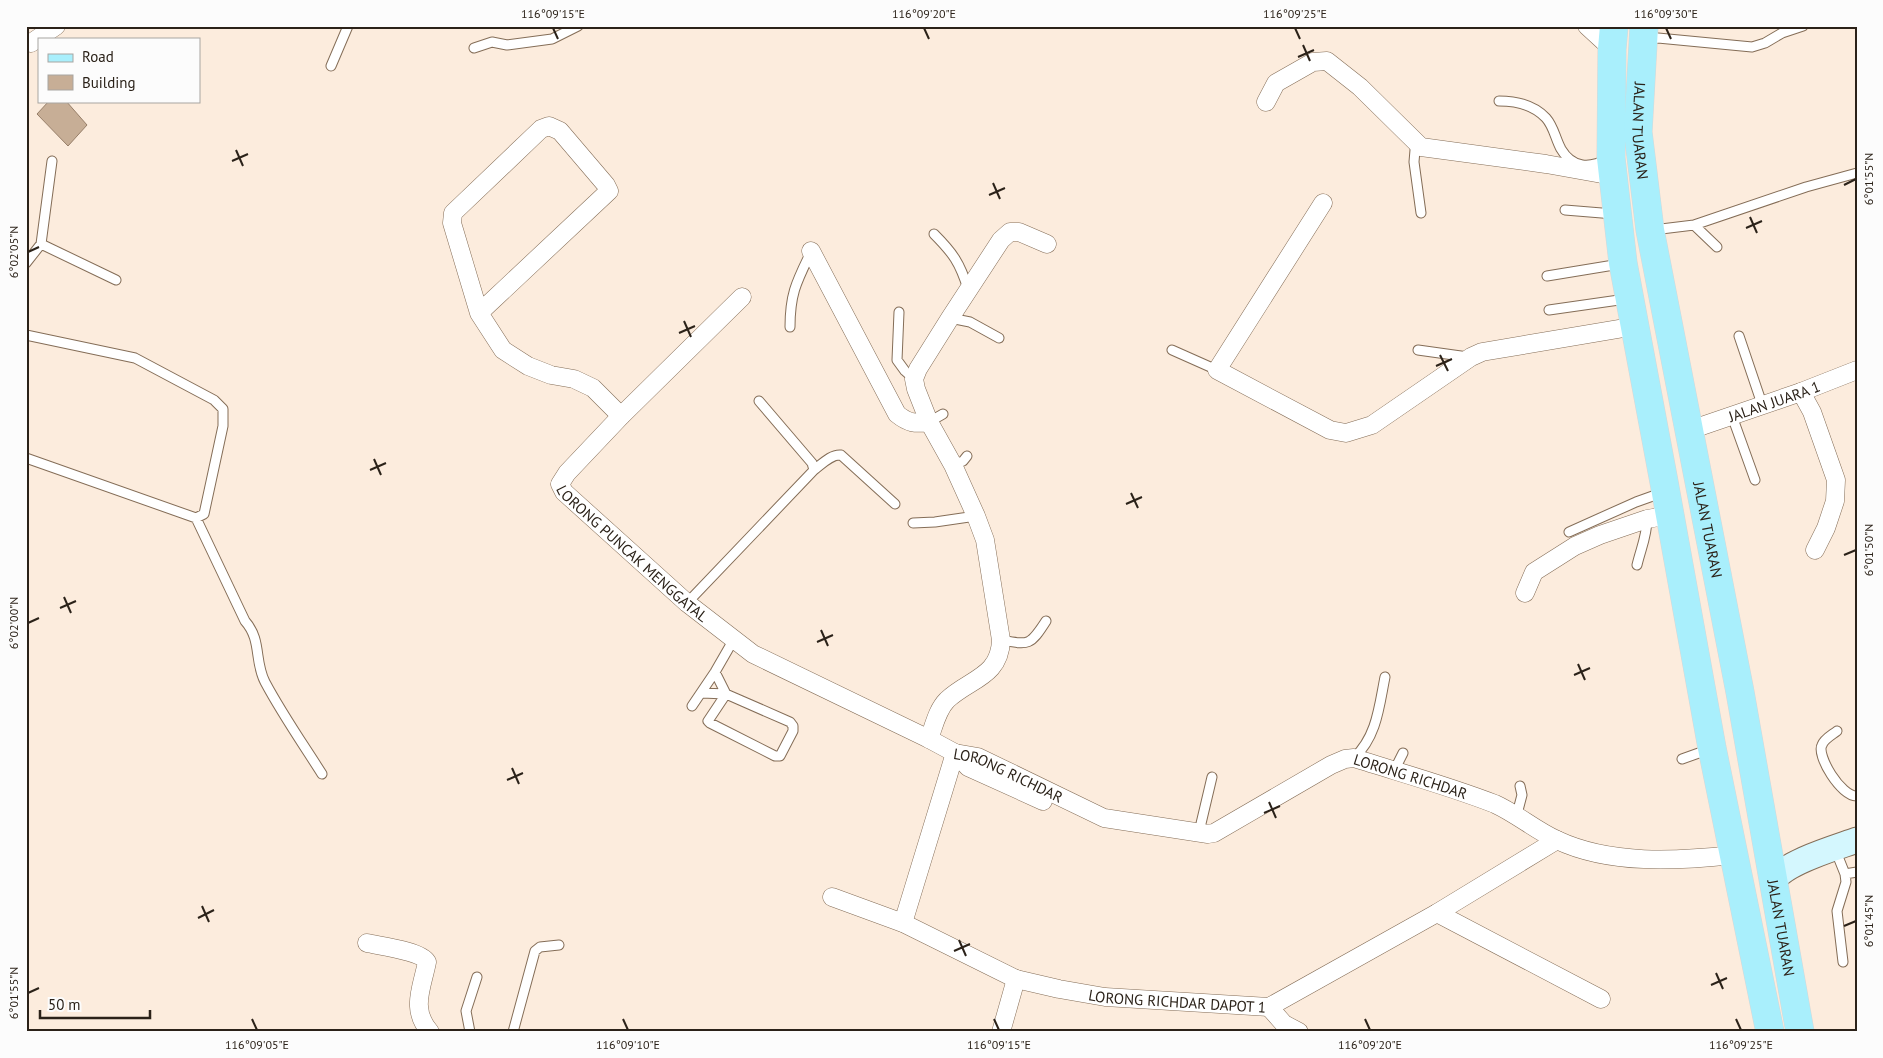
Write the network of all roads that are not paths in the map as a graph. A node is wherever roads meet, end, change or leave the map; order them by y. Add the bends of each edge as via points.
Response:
1 (56, 26) edge
2 (348, 26) edge
3 (578, 26) edge
4 (1587, 26) edge
5 (1803, 26) edge
6 (1643, 33) edge
7 (40, 38) edge
8 (1613, 38) edge
9 (38, 40) edge
10 (32, 44) dead end
11 (474, 48) dead end
12 (331, 66) dead end
13 (1499, 100) dead end
14 (1266, 102) dead end
15 (1413, 151) junction
16 (52, 160) dead end
17 (1612, 167) junction
18 (1857, 172) edge
19 (1323, 203) dead end
20 (1565, 210) dead end
21 (1421, 213) dead end
22 (1617, 214) junction
23 (1694, 225) junction
24 (1650, 230) junction
25 (934, 234) dead end
26 (41, 244) junction
27 (1047, 244) dead end
28 (1717, 247) dead end
29 (811, 252) joint
30 (26, 263) edge
31 (1623, 263) junction
32 (1547, 276) dead end
33 (116, 280) dead end
34 (968, 289) junction
35 (742, 297) dead end
36 (1629, 298) junction
37 (1549, 310) dead end
38 (899, 312) dead end
39 (479, 313) junction
40 (950, 318) junction
41 (1636, 326) junction
42 (790, 327) dead end
43 (26, 335) edge
44 (1739, 336) dead end
45 (999, 338) dead end
46 (1172, 350) dead end
47 (1418, 350) dead end
48 (1471, 357) junction
49 (1217, 370) junction
50 (1857, 370) edge
51 (914, 379) junction
52 (1801, 392) junction
53 (759, 401) dead end
54 (1762, 404) junction
55 (621, 416) junction
56 (1732, 416) junction
57 (936, 418) junction
58 (1690, 430) junction
59 (26, 458) edge
60 (814, 470) junction
61 (1698, 479) junction
62 (1755, 480) dead end
63 (1662, 502) junction
64 (895, 504) dead end
65 (976, 516) junction
66 (196, 518) junction
67 (913, 523) dead end
68 (1569, 532) dead end
69 (1815, 550) dead end
70 (1637, 565) dead end
71 (1525, 593) dead end
72 (687, 603) junction
73 (1046, 622) dead end
74 (734, 638) junction
75 (1000, 640) junction
76 (716, 672) junction
77 (1386, 677) dead end
78 (702, 693) junction
79 (726, 694) junction
80 (692, 706) dead end
81 (1836, 731) dead end
82 (929, 738) junction
83 (1712, 748) junction
84 (954, 752) junction
85 (1403, 754) dead end
86 (1354, 758) junction
87 (1682, 759) dead end
88 (1394, 771) junction
89 (322, 774) dead end
90 (1212, 778) dead end
91 (1520, 786) dead end
92 (1857, 796) edge
93 (1517, 814) junction
94 (1199, 832) junction
95 (1557, 840) junction
96 (1846, 844) edge
97 (1733, 855) junction
98 (1857, 872) edge
99 (1845, 874) junction
100 (1774, 880) junction
101 (832, 897) dead end
102 (1437, 913) junction
103 (903, 923) junction
104 (366, 943) dead end
105 (559, 945) dead end
106 (1843, 962) dead end
107 (1756, 972) junction
108 (477, 976) dead end
109 (1016, 979) junction
110 (1601, 999) dead end
111 (1268, 1007) junction
112 (1766, 1031) edge
113 (430, 1032) edge
114 (470, 1032) edge
115 (513, 1032) edge
116 (1002, 1032) edge
117 (1299, 1032) edge
118 (1800, 1032) edge

1 - 7 street
2 - 12 lane
3 - 11 lane via 552,39 507,45 492,42
4 - 8 street
5 - 6 lane via 1752,47 1658,38
6 - 24 main road, JALAN TUARAN via 1638,132
8 - 17 main road, JALAN TUARAN
9 - 10 street
13 - 17 lane via 1516,101 1544,116 1554,128 1560,148 1575,163
14 - 15 street via 1276,83 1313,62 1327,61 1360,87
15 - 17 street via 1421,147 1546,164
15 - 21 lane
16 - 26 lane
17 - 22 main road, JALAN TUARAN
18 - 23 lane
19 - 49 street
20 - 22 lane
22 - 31 main road, JALAN TUARAN
23 - 24 lane
23 - 28 lane
24 - 58 main road, JALAN TUARAN
25 - 34 lane via 952,252 963,271
26 - 30 lane
26 - 33 lane
27 - 34 street via 1019,232 1010,232
29 - 42 lane via 794,288
29 - 57 street via 897,414 907,422 917,424
31 - 32 lane
31 - 36 main road, JALAN TUARAN
34 - 40 street
35 - 55 street
36 - 37 lane
36 - 41 main road, JALAN TUARAN
38 - 51 lane via 897,360
39 - 39 street via 452,223 453,213 549,126 560,131 609,191
39 - 55 street via 503,350 528,366 593,388
40 - 45 lane via 970,322
40 - 51 street
41 - 48 street via 1505,347
41 - 63 main road, JALAN TUARAN
43 - 66 lane via 135,358 214,400 223,410 223,426 204,514
44 - 54 lane
46 - 49 lane
47 - 48 lane
48 - 49 street via 1372,425 1346,433 1330,430
50 - 52 street, JALAN JUARA 1
51 - 57 street via 916,389
52 - 54 street, JALAN JUARA 1
52 - 69 street via 1812,412 1836,480 1835,500
53 - 60 lane
54 - 56 street, JALAN JUARA 1
55 - 72 street, LORONG PUNCAK MENGGATAL via 560,484 564,492
56 - 58 street, JALAN JUARA 1
56 - 62 lane
57 - 65 street via 960,461
58 - 61 main road, JALAN TUARAN
59 - 66 lane
60 - 64 lane via 828,459 841,455
60 - 72 lane
61 - 63 main road
61 - 100 main road, JALAN TUARAN
63 - 68 lane via 1636,502
63 - 70 lane via 1642,545
63 - 71 street via 1550,561 1534,572
63 - 83 main road, JALAN TUARAN
65 - 67 lane
65 - 75 street via 984,540
66 - 89 lane via 244,621 255,636 264,680
72 - 74 street, LORONG PUNCAK MENGGATAL
73 - 75 lane via 1034,639 1023,643
74 - 76 lane
74 - 82 street, LORONG PUNCAK MENGGATAL via 753,654
75 - 82 street via 1000,652 993,667 947,700 938,713
76 - 78 lane
76 - 79 lane
77 - 86 lane via 1376,721 1365,748
78 - 79 lane
78 - 80 lane
79 - 79 lane via 708,721 780,756 793,731 790,722
81 - 92 lane via 1822,744 1820,752 1841,789 1850,796
82 - 84 street, LORONG PUNCAK MENGGATAL
83 - 87 lane
83 - 97 main road, JALAN TUARAN
84 - 93 street, LORONG RICHDAR via 968,767 1098,825 1215,841 1351,768 1492,814 1505,817
84 - 94 street, LORONG RICHDAR via 978,757 1104,818
84 - 103 street
85 - 88 lane
86 - 88 street, LORONG RICHDAR
86 - 94 street, LORONG RICHDAR via 1331,765 1214,833
88 - 93 street, LORONG RICHDAR
90 - 94 lane
91 - 93 lane via 1522,795
93 - 95 street, LORONG RICHDAR
95 - 97 street, LORONG RICHDAR via 1596,853 1637,859
95 - 102 street, LORONG RICHDAR DAPOT 1
96 - 99 lane
96 - 100 main road via 1778,873
97 - 107 main road, JALAN TUARAN
98 - 99 lane
99 - 106 lane via 1846,882 1837,911
100 - 107 main road via 1762,901 1766,952
100 - 118 main road, JALAN TUARAN
101 - 103 street, LORONG RICHDAR DAPOT 1
102 - 110 street
102 - 111 street, LORONG RICHDAR DAPOT 1
103 - 109 street, LORONG RICHDAR DAPOT 1
104 - 113 street via 426,959 418,1004 421,1019
105 - 115 lane via 535,951
107 - 112 main road, JALAN TUARAN
108 - 114 lane via 466,1011
109 - 111 street, LORONG RICHDAR DAPOT 1 via 1105,997
109 - 116 street
111 - 117 street via 1284,1024

